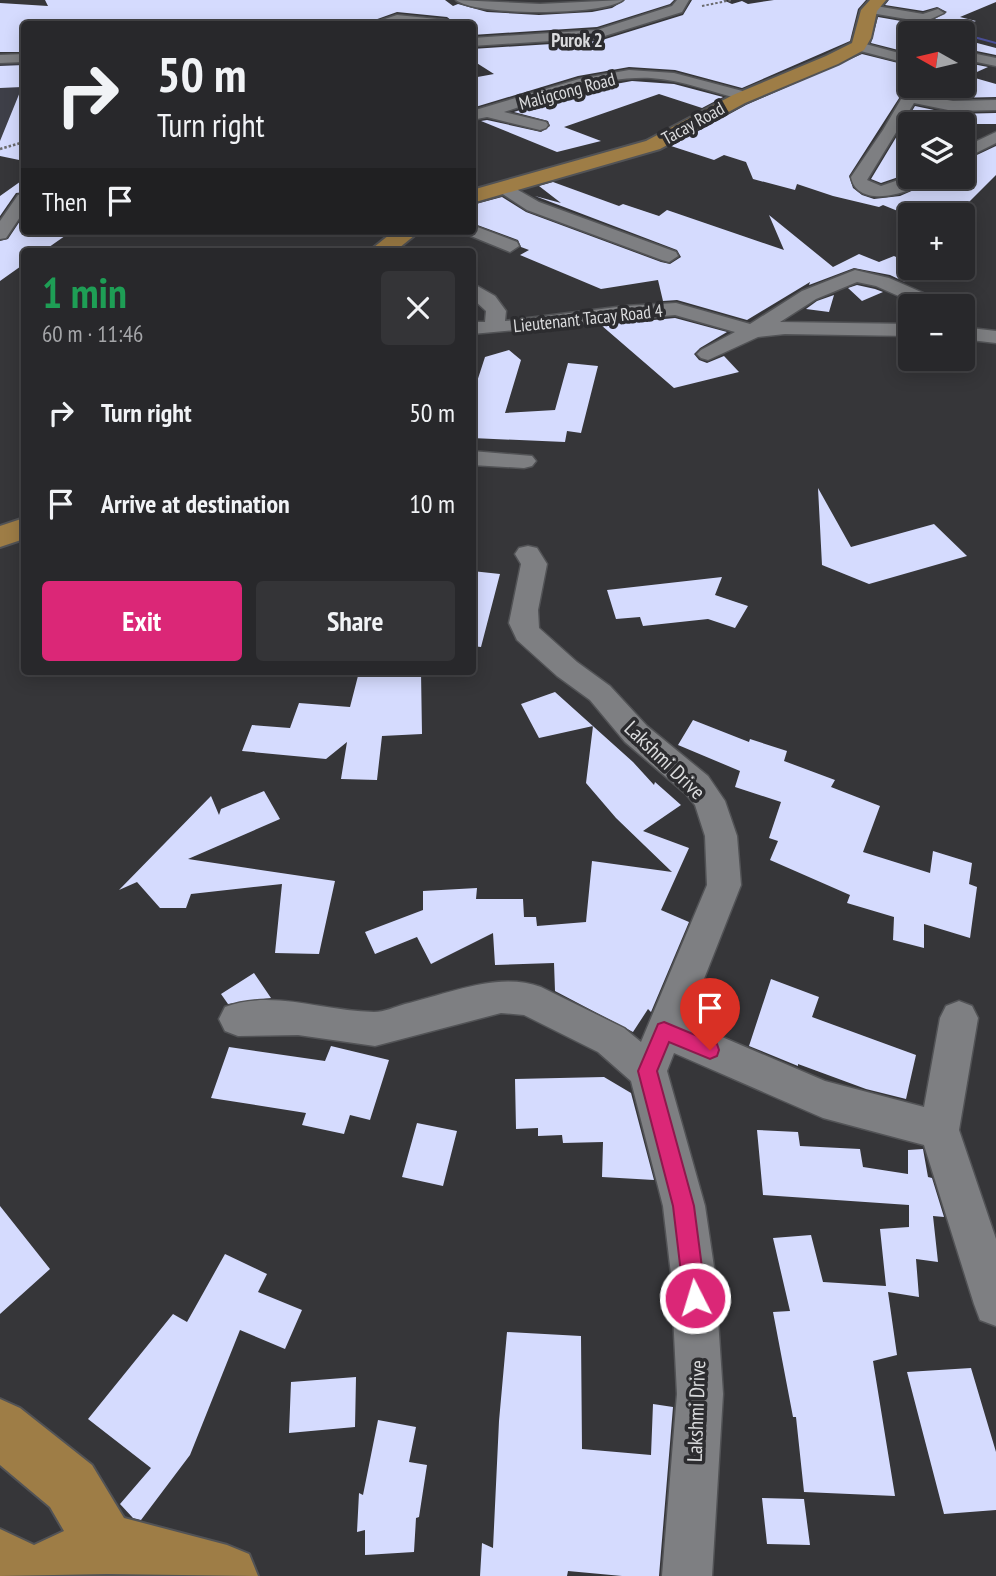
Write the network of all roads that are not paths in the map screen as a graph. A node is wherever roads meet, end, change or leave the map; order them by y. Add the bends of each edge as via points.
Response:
1 (462, 0) edge
2 (617, 0) edge
3 (682, 0) edge
4 (871, 9) edge
5 (938, 13) dead end
6 (382, 21) edge
7 (431, 21) edge
8 (491, 26) dead end
9 (615, 30) junction
10 (476, 40) edge
11 (898, 44) edge
12 (858, 46) junction
13 (879, 51) junction
14 (898, 57) edge
15 (21, 58) edge
16 (975, 58) edge
17 (0, 59) edge
18 (996, 62) edge
19 (745, 96) junction
20 (930, 98) edge
21 (996, 105) edge
22 (489, 112) junction
23 (476, 115) edge
24 (898, 116) edge
25 (540, 125) dead end
26 (996, 137) edge
27 (975, 148) edge
28 (898, 188) edge
29 (0, 195) edge
30 (513, 195) junction
31 (21, 196) edge
32 (556, 196) dead end
33 (476, 197) edge
34 (21, 201) edge
35 (476, 232) edge
36 (0, 233) edge
37 (403, 235) edge
38 (510, 246) dead end
39 (385, 248) edge
40 (669, 256) dead end
41 (476, 292) edge
42 (910, 294) edge
43 (552, 303) dead end
44 (495, 324) junction
45 (476, 327) edge
46 (898, 330) edge
47 (753, 331) junction
48 (975, 335) edge
49 (996, 337) edge
50 (708, 355) dead end
51 (476, 458) edge
52 (524, 461) dead end
53 (21, 529) edge
54 (0, 537) edge
55 (528, 554) dead end
56 (960, 1017) dead end
57 (238, 1019) dead end
58 (664, 1030) junction
59 (648, 1071) junction
60 (939, 1130) junction
61 (996, 1304) edge
62 (0, 1428) edge
63 (104, 1543) junction
64 (0, 1560) edge
65 (29, 1576) edge
66 (36, 1576) edge
67 (227, 1576) edge
68 (687, 1576) edge

1 - 2 street via 579,7
3 - 9 street via 677,9
4 - 5 street via 924,18
4 - 12 main road
6 - 7 street via 395,14
8 - 9 street via 588,23
9 - 10 street
11 - 13 street
12 - 13 street
12 - 19 main road, Tacay Road
13 - 14 street
15 - 17 street
16 - 18 street
19 - 22 street, Maligcong Road via 673,78 632,74
19 - 30 main road, Tacay Road via 653,145
20 - 21 street via 953,106
22 - 23 street, Maligcong Road
22 - 25 street
24 - 28 street via 859,177 872,190
26 - 27 street
29 - 31 street
30 - 32 street
30 - 33 main road, Tacay Road
30 - 40 street
34 - 36 street
35 - 38 street
37 - 39 main road
41 - 44 street via 496,311
42 - 47 street via 855,276 809,295
43 - 44 street
44 - 45 street, Lieutenant Tacay Road 4
44 - 47 street, Lieutenant Tacay Road 4 via 676,309
46 - 47 street, Lieutenant Tacay Road 4
47 - 50 street
48 - 49 street
51 - 52 street
53 - 54 main road
55 - 58 street, Lakshmi Drive via 534,564 524,610 527,634 593,687 636,734 697,785 709,801 722,836 724,885
56 - 60 street
57 - 59 street via 298,1018 375,1029 501,997 528,999 611,1040
58 - 59 street, Lakshmi Drive
58 - 60 street via 823,1098
59 - 68 street, Lakshmi Drive via 684,1206 694,1274 700,1394
60 - 61 street
62 - 63 main road via 72,1486
63 - 66 main road
63 - 67 main road
64 - 65 main road

